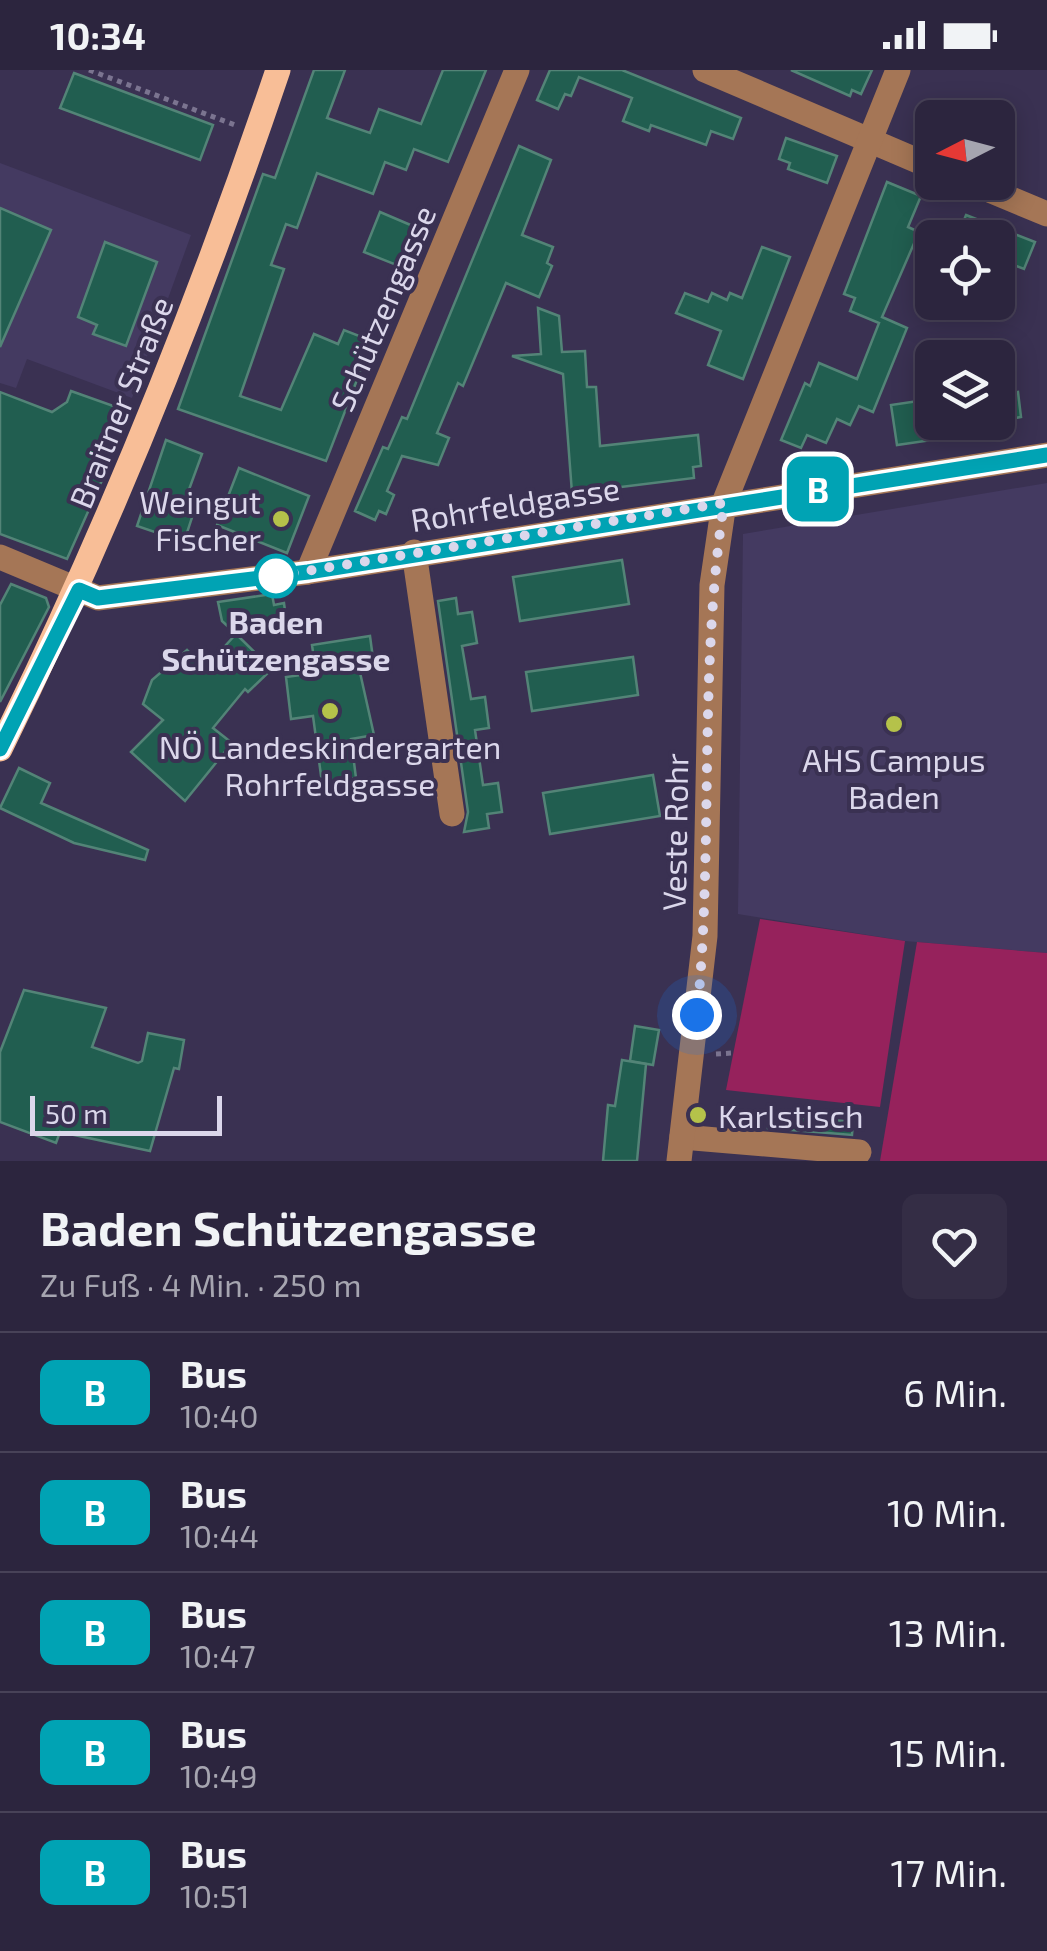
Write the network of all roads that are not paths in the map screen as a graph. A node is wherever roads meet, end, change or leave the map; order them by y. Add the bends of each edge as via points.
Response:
1 (278, 70) edge
2 (517, 70) edge
3 (705, 70) edge
4 (898, 70) edge
5 (868, 141) junction
6 (915, 160) edge
7 (1013, 200) edge
8 (1047, 214) edge
9 (1047, 455) edge
10 (724, 503) junction
11 (414, 552) junction
12 (0, 558) edge
13 (308, 572) junction
14 (79, 590) junction
15 (0, 749) edge
16 (452, 814) dead end
17 (680, 1149) edge
18 (859, 1152) dead end

1 - 14 main road, Braitner Straße via 169,374
2 - 13 street, Schützengasse
3 - 5 street
4 - 5 street, Veste Rohr
5 - 6 street
5 - 10 street, Veste Rohr
7 - 8 street
9 - 10 street, Rohrfeldgasse
10 - 11 street, Rohrfeldgasse
10 - 17 street, Veste Rohr via 712,585 705,936
11 - 13 street, Rohrfeldgasse
11 - 16 street
12 - 14 street, Rohrfeldgasse
13 - 14 street, Rohrfeldgasse via 98,598
14 - 15 main road, Braitner Straße
17 - 18 street

